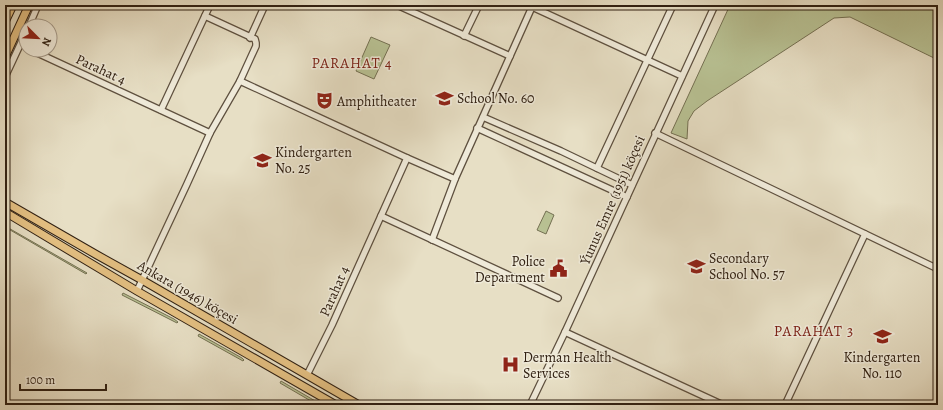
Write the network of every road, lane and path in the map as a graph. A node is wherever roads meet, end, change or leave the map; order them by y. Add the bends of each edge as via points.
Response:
1 (13, 5) edge
2 (29, 5) edge
3 (38, 5) edge
4 (210, 5) edge
5 (265, 5) edge
6 (397, 5) edge
7 (479, 5) edge
8 (673, 5) edge
9 (715, 5) edge
10 (530, 6) edge
11 (205, 16) junction
12 (32, 18) edge
13 (5, 22) edge
14 (464, 36) junction
15 (250, 38) junction
16 (18, 49) edge
17 (510, 56) junction
18 (5, 57) edge
19 (48, 58) edge
20 (647, 60) junction
21 (682, 76) junction
22 (5, 77) edge
23 (240, 81) junction
24 (161, 110) junction
25 (483, 116) junction
26 (477, 128) junction
27 (210, 133) junction
28 (655, 133) junction
29 (407, 158) junction
30 (597, 168) junction
31 (455, 179) junction
32 (632, 185) junction
33 (627, 196) junction
34 (6, 202) edge
35 (5, 212) edge
36 (381, 216) junction
37 (865, 234) junction
38 (432, 240) junction
39 (938, 269) edge
40 (142, 280) junction
41 (137, 291) junction
42 (558, 298) dead end
43 (565, 332) junction
44 (307, 375) junction
45 (336, 405) edge
46 (359, 405) edge
47 (530, 405) edge
48 (723, 405) edge
49 (785, 405) edge

1 - 13 main road
2 - 18 main road
3 - 12 street
4 - 11 street
5 - 15 street
6 - 14 street
7 - 14 street
8 - 20 street
9 - 21 street, Ýunus Emre (1951) köçesi
10 - 17 street
10 - 20 street
11 - 15 street
11 - 24 street
14 - 17 street
15 - 23 street via 256,41 256,46
16 - 22 street
17 - 25 street
19 - 24 street, Parahat 4
20 - 21 street
20 - 30 street
21 - 28 street, Ýunus Emre (1951) köçesi
23 - 27 street
23 - 29 street
24 - 27 street, Parahat 4
25 - 26 street
25 - 30 street
26 - 31 street
26 - 33 street
27 - 40 street
28 - 32 street, Ýunus Emre (1951) köçesi
28 - 37 street
29 - 31 street
29 - 36 street, Parahat 4
30 - 32 street
31 - 38 street
32 - 33 street, Ýunus Emre (1951) köçesi
33 - 43 street, Ýunus Emre (1951) köçesi
34 - 40 main road, Ankara (1946) köçesi
35 - 41 main road, Ankara (1946) köçesi
36 - 38 street
36 - 44 street, Parahat 4
37 - 39 street
37 - 49 street
38 - 42 street
40 - 41 street
40 - 44 main road, Ankara (1946) köçesi
41 - 45 main road, Ankara (1946) köçesi
43 - 47 street, Ýunus Emre (1951) köçesi
43 - 48 street
44 - 46 main road, Ankara (1946) köçesi

